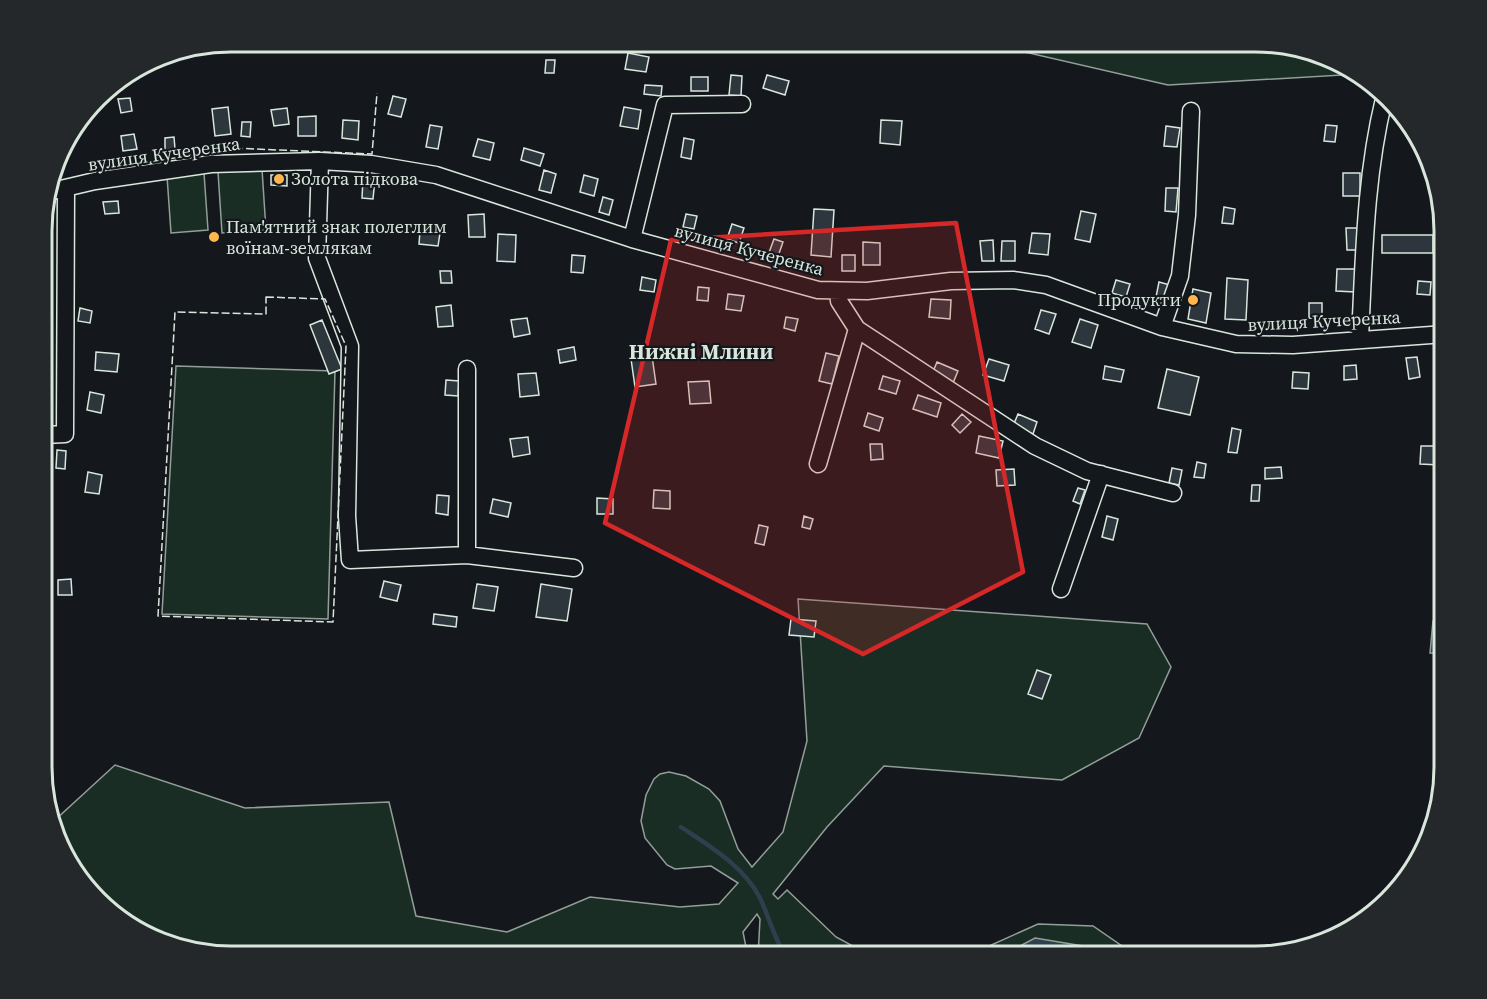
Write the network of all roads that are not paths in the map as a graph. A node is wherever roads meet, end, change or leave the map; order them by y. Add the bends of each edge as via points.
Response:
1 (742, 104) dead end
2 (1382, 106) edge
3 (1191, 111) dead end
4 (320, 161) junction
5 (66, 189) junction
6 (58, 190) edge
7 (632, 239) junction
8 (838, 292) junction
9 (1162, 327) junction
10 (857, 329) junction
11 (1434, 335) edge
12 (1360, 338) junction
13 (467, 369) dead end
14 (52, 435) edge
15 (818, 464) dead end
16 (1101, 474) junction
17 (1173, 493) dead end
18 (467, 555) junction
19 (574, 568) dead end
20 (1061, 590) dead end

1 - 7 street via 665,105
2 - 12 street via 1373,146
3 - 9 street via 1180,276
4 - 5 street, вулиця Кучеренка via 211,164
4 - 7 street, вулиця Кучеренка via 404,168 436,175
4 - 18 street via 317,258 350,346 350,560
5 - 6 street, вулиця Кучеренка
5 - 14 street via 65,434
7 - 8 street, вулиця Кучеренка via 818,290
8 - 9 street, вулиця Кучеренка via 972,279 1013,280 1046,285
8 - 10 street via 839,301
9 - 12 street, вулиця Кучеренка via 1236,344 1293,345
10 - 15 street
10 - 16 street via 1035,446
11 - 12 street, вулиця Кучеренка
13 - 18 street
16 - 17 street
16 - 20 street
18 - 19 street

